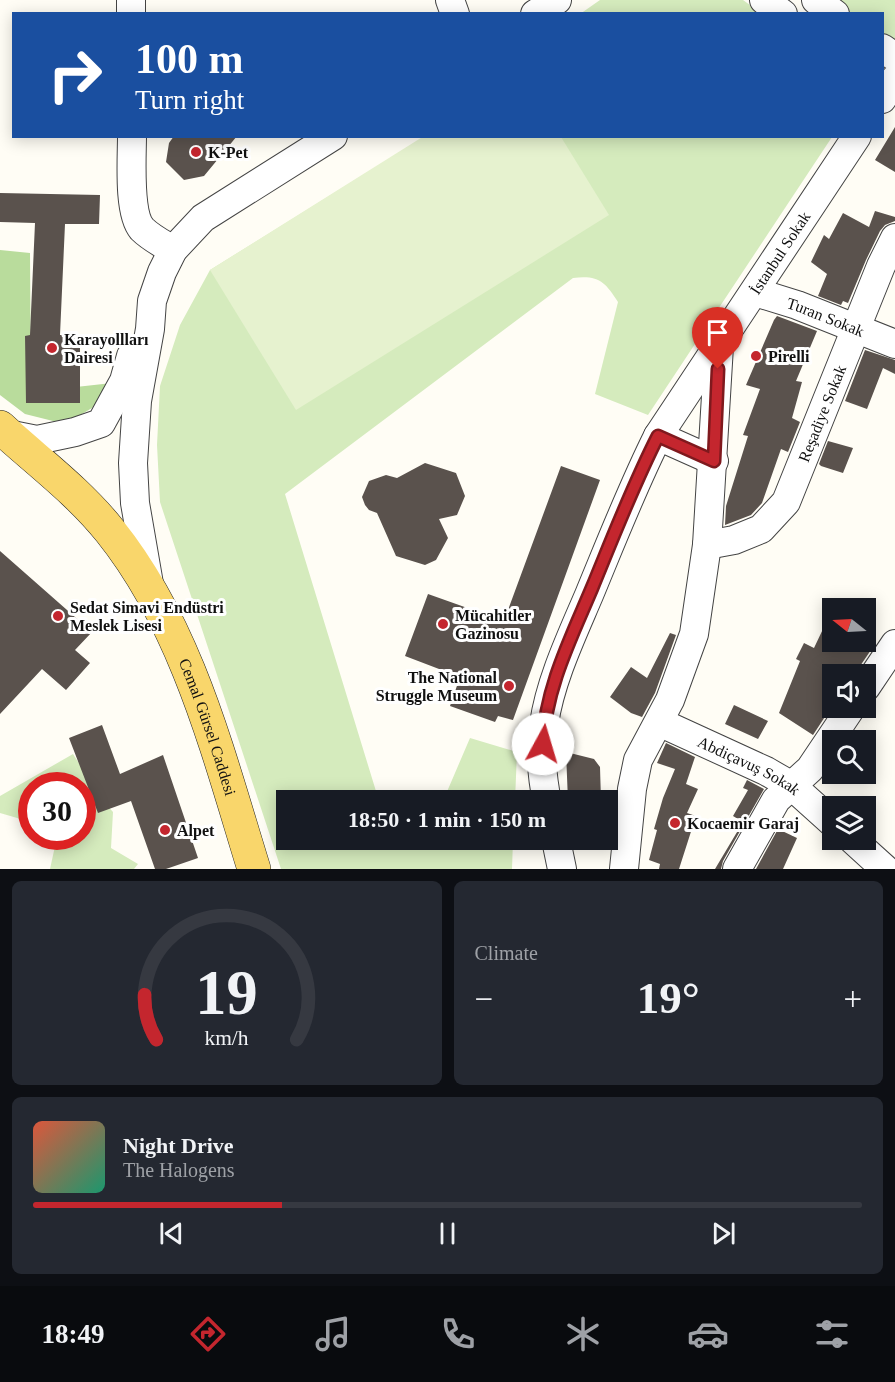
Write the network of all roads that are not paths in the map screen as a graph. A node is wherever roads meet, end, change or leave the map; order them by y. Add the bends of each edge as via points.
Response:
1 (557, 0) edge
2 (764, 0) edge
3 (816, 0) edge
4 (538, 12) edge
5 (780, 12) edge
6 (832, 12) edge
7 (884, 56) edge
8 (890, 82) edge
9 (132, 138) edge
10 (330, 138) edge
11 (856, 138) edge
12 (895, 238) edge
13 (173, 250) junction
14 (755, 292) junction
15 (152, 302) junction
16 (855, 328) junction
17 (895, 344) edge
18 (719, 346) junction
19 (4, 431) edge
20 (658, 436) junction
21 (714, 461) junction
22 (708, 545) junction
23 (150, 589) junction
24 (895, 644) edge
25 (876, 672) edge
26 (844, 718) edge
27 (659, 722) junction
28 (792, 786) junction
29 (544, 790) edge
30 (822, 813) edge
31 (558, 850) edge
32 (864, 850) edge
33 (254, 869) edge
34 (562, 869) edge
35 (624, 869) edge
36 (737, 869) edge
37 (885, 869) edge

1 - 4 street
2 - 5 street
3 - 6 street
7 - 8 street
9 - 13 street via 132,200 140,227
10 - 13 street via 214,209
11 - 14 street, İstanbul Sokak
12 - 16 street, Reşadiye Sokak
13 - 15 street
14 - 16 street, Turan Sokak
14 - 18 street, İstanbul Sokak
15 - 19 street via 124,381 100,423 38,440
15 - 23 street via 134,440 133,482
16 - 17 street, Turan Sokak
16 - 22 street, Reşadiye Sokak via 786,502 761,528 734,540
18 - 20 street, İstanbul Sokak
18 - 21 street
19 - 23 main road, Cemal Gürsel Caddesi via 85,502
20 - 21 street
20 - 29 street, İstanbul Sokak via 609,546 550,698 544,724
21 - 22 street
22 - 27 street via 694,634
23 - 33 main road, Cemal Gürsel Caddesi via 199,700
24 - 25 street
26 - 28 street via 810,769
27 - 28 street, Abdiçavuş Sokak
27 - 35 street via 638,760
28 - 30 street, Abdiçavuş Sokak
28 - 36 street via 776,800
31 - 34 street
32 - 37 street

